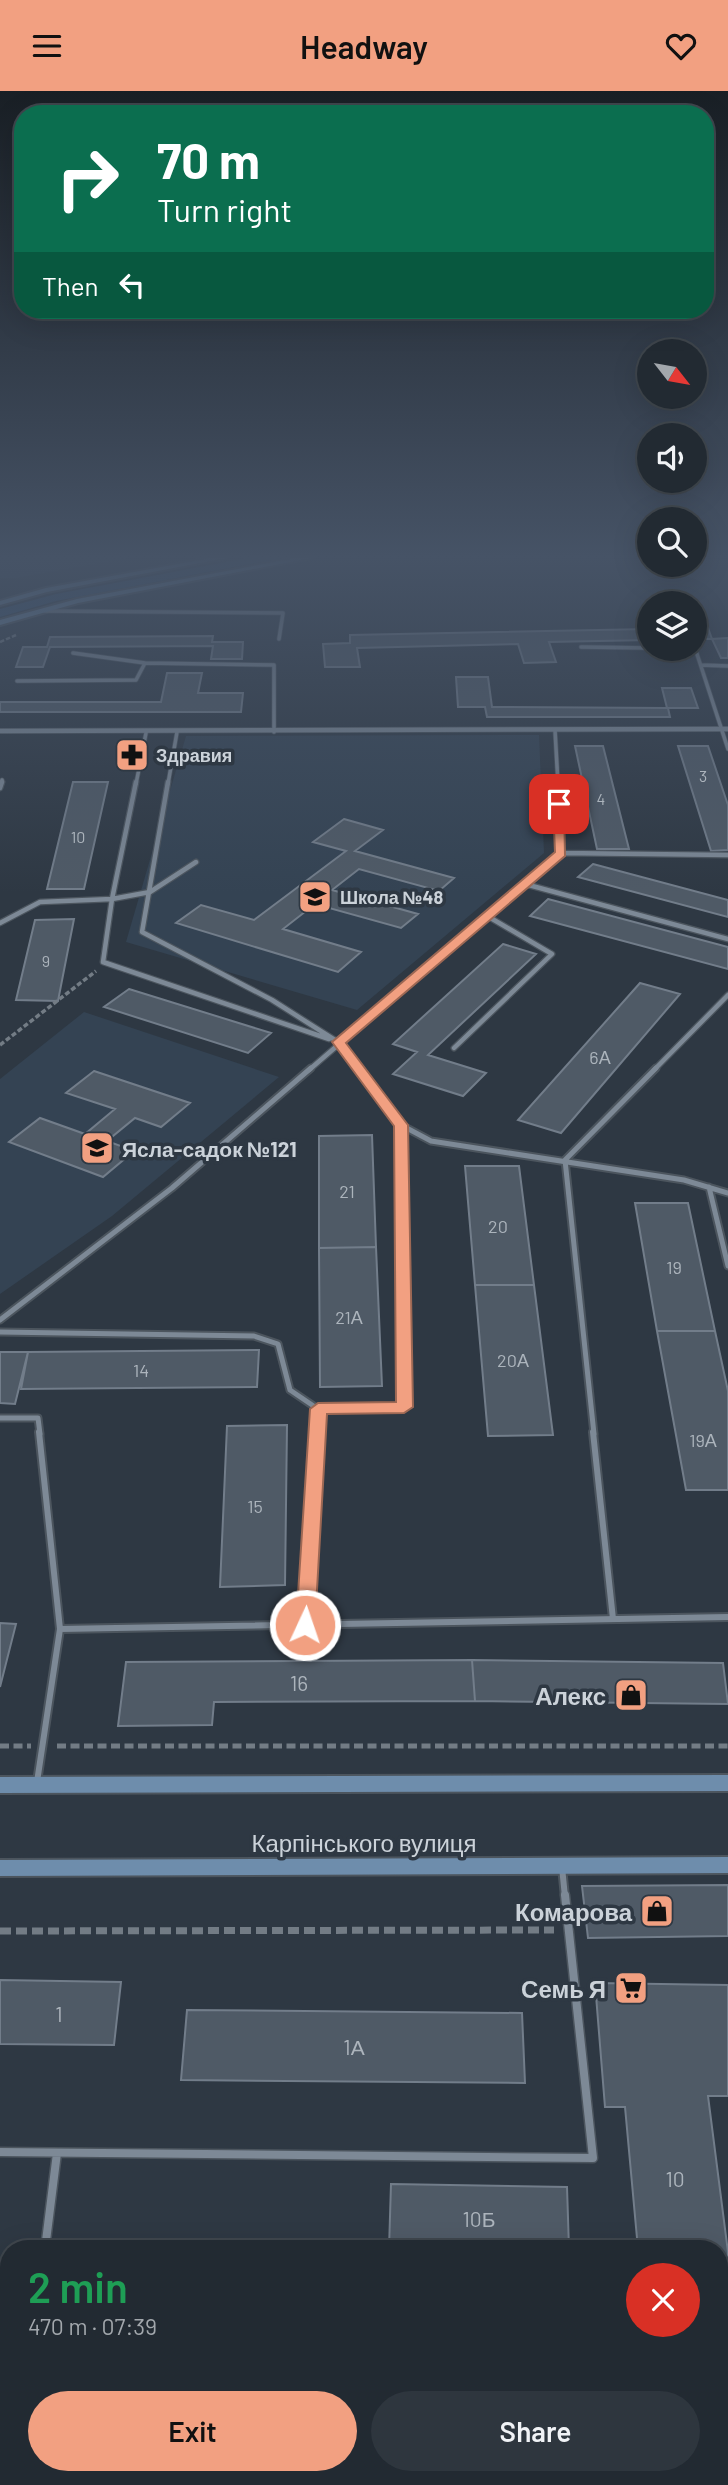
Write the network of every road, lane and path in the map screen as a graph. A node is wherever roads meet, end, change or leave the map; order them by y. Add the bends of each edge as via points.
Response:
1 (141, 670) edge
2 (274, 670) edge
3 (702, 670) edge
4 (17, 681) dead end
5 (720, 729) junction
6 (728, 729) edge
7 (555, 730) junction
8 (0, 731) edge
9 (177, 732) junction
10 (274, 732) junction
11 (146, 733) junction
12 (728, 749) edge
13 (2, 780) dead end
14 (0, 788) edge
15 (561, 853) junction
16 (728, 855) edge
17 (196, 862) dead end
18 (524, 884) junction
19 (150, 892) junction
20 (112, 899) junction
21 (489, 917) junction
22 (0, 923) edge
23 (728, 939) edge
24 (103, 962) junction
25 (728, 995) edge
26 (338, 1042) junction
27 (0, 1045) edge
28 (454, 1048) dead end
29 (401, 1125) junction
30 (565, 1160) junction
31 (709, 1188) junction
32 (728, 1193) edge
33 (728, 1266) edge
34 (0, 1320) edge
35 (0, 1332) edge
36 (318, 1409) junction
37 (0, 1418) edge
38 (728, 1617) edge
39 (613, 1619) junction
40 (305, 1625) junction
41 (60, 1629) junction
42 (728, 1746) edge
43 (0, 1747) edge
44 (42, 1747) junction
45 (728, 1783) edge
46 (37, 1784) junction
47 (0, 1785) edge
48 (728, 1865) edge
49 (562, 1866) junction
50 (0, 1868) edge
51 (569, 1930) junction
52 (0, 1931) edge
53 (0, 2153) edge
54 (57, 2153) junction
55 (46, 2240) edge

1 - 4 lane via 136,680
2 - 10 lane
3 - 5 lane
5 - 6 street
5 - 7 street
5 - 12 lane
7 - 10 street
7 - 15 lane
8 - 11 street
9 - 10 street
9 - 11 street
9 - 19 lane
11 - 20 lane
13 - 14 lane
15 - 16 lane
15 - 18 lane
17 - 19 lane
18 - 21 lane
18 - 23 lane
19 - 20 lane
19 - 26 lane via 142,932 272,1000
20 - 22 lane via 40,902
20 - 24 lane
21 - 26 lane
21 - 28 lane via 552,954
24 - 26 lane
24 - 27 path via 88,981
25 - 30 lane
26 - 29 lane
26 - 34 lane via 172,1188
29 - 30 lane via 430,1141
29 - 36 lane via 404,1407
30 - 31 lane
30 - 39 lane
31 - 32 lane
31 - 33 lane
35 - 36 lane via 254,1336 278,1344 290,1390
36 - 40 lane
37 - 41 lane via 38,1418
38 - 39 lane
39 - 40 lane
40 - 41 lane
41 - 44 lane
42 - 44 path
43 - 44 path
44 - 46 lane
45 - 46 street
46 - 47 street
48 - 49 street, Карпінського вулиця
49 - 50 street, Карпінського вулиця
49 - 51 lane
51 - 52 path
51 - 54 lane via 593,2158
53 - 54 lane
54 - 55 lane

